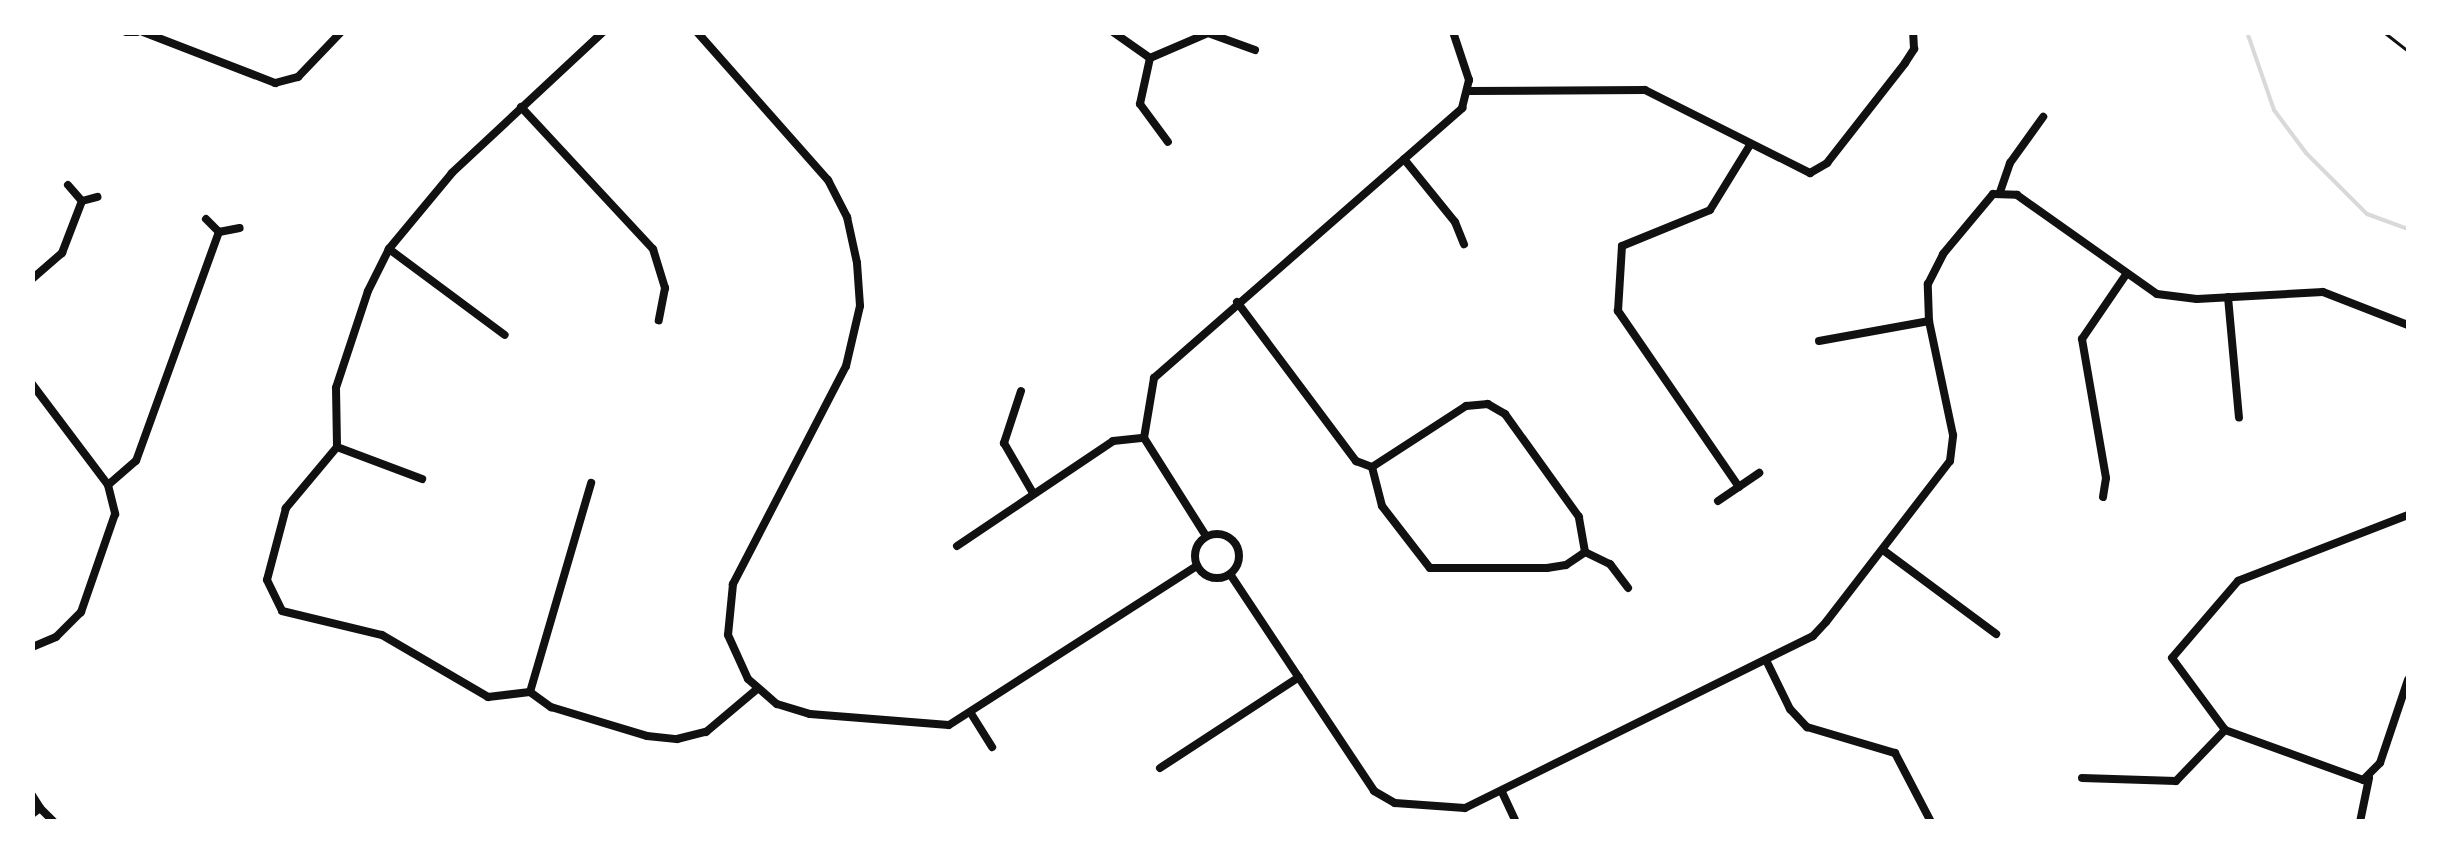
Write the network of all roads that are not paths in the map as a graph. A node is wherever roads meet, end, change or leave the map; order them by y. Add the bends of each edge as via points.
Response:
1 (126, 32) edge
2 (140, 32) edge
3 (341, 32) edge
4 (602, 32) edge
5 (697, 32) edge
6 (1113, 32) edge
7 (1453, 32) edge
8 (1913, 32) edge
9 (1208, 33) edge
10 (1256, 50) dead end
11 (1150, 58) junction
12 (1469, 91) junction
13 (522, 108) junction
14 (2043, 116) dead end
15 (1168, 142) dead end
16 (1750, 145) junction
17 (1404, 159) junction
18 (68, 185) dead end
19 (2000, 192) junction
20 (96, 197) dead end
21 (82, 201) junction
22 (206, 219) dead end
23 (240, 228) dead end
24 (219, 232) junction
25 (1464, 244) dead end
26 (389, 249) junction
27 (2125, 276) junction
28 (32, 279) edge
29 (2228, 297) junction
30 (1238, 302) junction
31 (659, 320) dead end
32 (1929, 321) junction
33 (2408, 325) edge
34 (505, 334) dead end
35 (1819, 341) dead end
36 (32, 384) edge
37 (1021, 391) dead end
38 (2239, 418) dead end
39 (1144, 438) junction
40 (338, 447) junction
41 (1372, 467) junction
42 (1758, 473) dead end
43 (422, 478) dead end
44 (591, 483) dead end
45 (108, 485) junction
46 (1739, 487) junction
47 (1033, 493) junction
48 (2103, 497) dead end
49 (1718, 501) dead end
50 (2408, 514) edge
51 (1206, 536) junction
52 (957, 546) dead end
53 (1883, 550) junction
54 (1585, 552) junction
55 (1197, 566) junction
56 (1230, 574) junction
57 (1628, 588) dead end
58 (1996, 634) dead end
59 (32, 647) edge
60 (1766, 660) junction
61 (1299, 677) junction
62 (2408, 680) edge
63 (758, 689) junction
64 (530, 692) junction
65 (972, 715) junction
66 (2226, 730) junction
67 (992, 748) dead end
68 (1160, 768) dead end
69 (2082, 778) dead end
70 (2369, 778) junction
71 (1502, 792) junction
72 (32, 794) edge
73 (36, 811) edge
74 (54, 822) edge
75 (1516, 822) edge
76 (1931, 822) edge
77 (2360, 822) edge

1 - 2 street
2 - 3 street via 275,83 298,77
4 - 13 street
5 - 63 street via 828,180 847,217 857,263 860,306 846,366 733,584 728,635
6 - 11 street
7 - 12 street
8 - 16 street via 1914,49 1905,63 1815,172 1800,172
9 - 10 street
9 - 11 street
11 - 15 street via 1140,104
12 - 16 street via 1645,90
12 - 17 street via 1455,116
13 - 26 street via 452,173
13 - 31 street via 653,249 666,288
14 - 19 street via 2010,163
16 - 46 street via 1710,210 1622,246 1618,311
17 - 25 street via 1455,222
17 - 30 street
18 - 21 street
19 - 27 street via 2017,195
19 - 32 street via 1984,202 1932,271
20 - 21 street
21 - 28 street via 62,253
22 - 24 street
23 - 24 street
24 - 45 street via 136,461
26 - 34 street
26 - 40 street via 336,388
27 - 29 street via 2167,297
27 - 48 street via 2082,338 2106,478
29 - 33 street via 2323,292
29 - 38 street
30 - 39 street via 1154,378
30 - 41 street via 1356,462
32 - 35 street
32 - 53 street via 1953,449 1944,472
36 - 45 street
37 - 47 street via 1004,443
39 - 47 street via 1113,442
39 - 51 street
40 - 43 street
40 - 64 street via 300,484 273,539 268,580 282,611 382,636 488,697
41 - 54 street via 1382,506 1430,568 1547,568
41 - 54 street via 1466,406 1488,404 1505,414 1578,516
42 - 46 street
44 - 64 street
45 - 59 street via 115,514 80,612 56,637
46 - 49 street
47 - 52 street
50 - 66 street via 2238,581 2179,642 2172,664
51 - 55 street via 1196,546
51 - 56 street via 1222,534 1236,543 1239,560
53 - 58 street
53 - 60 street via 1813,636
54 - 57 street via 1610,564
55 - 56 street via 1212,578
55 - 65 street
56 - 61 street
60 - 71 street
60 - 76 street via 1790,709 1807,726 1895,753
61 - 68 street
61 - 71 street via 1381,798 1450,810
62 - 70 street
63 - 64 street via 706,732 677,739 551,707
63 - 65 street via 810,714 910,727 936,728
65 - 67 street
66 - 69 street via 2176,782
66 - 70 street via 2334,772
70 - 77 street
71 - 75 street
72 - 73 street
73 - 74 street

